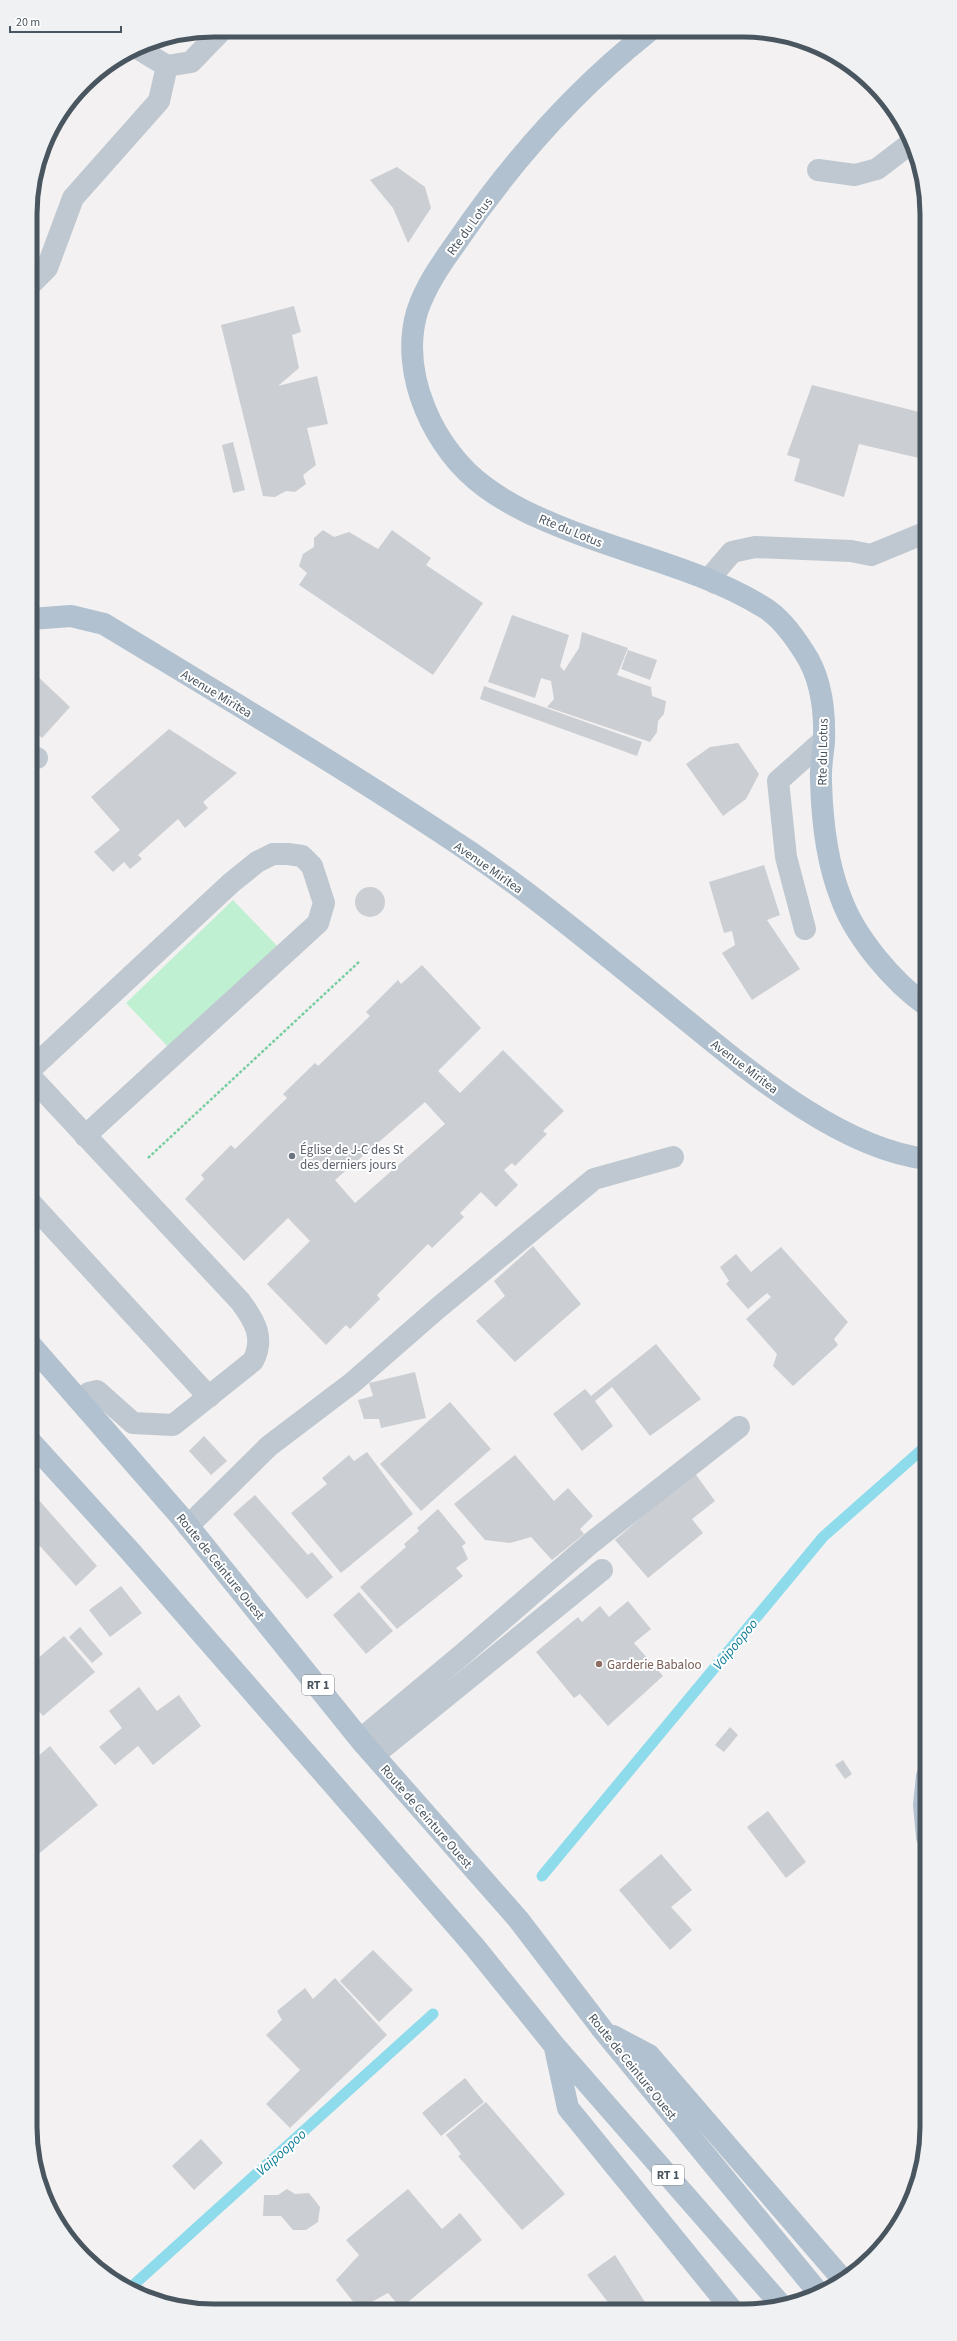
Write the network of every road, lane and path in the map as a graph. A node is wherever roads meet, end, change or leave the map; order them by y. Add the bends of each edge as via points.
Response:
1 (215, 37) edge
2 (642, 37) edge
3 (143, 51) edge
4 (167, 66) junction
5 (907, 146) edge
6 (818, 170) dead end
7 (37, 278) edge
8 (920, 535) edge
9 (715, 583) junction
10 (37, 618) edge
11 (824, 740) junction
12 (805, 928) dead end
13 (360, 961) dead end
14 (920, 1001) edge
15 (37, 1063) edge
16 (37, 1084) edge
17 (85, 1136) junction
18 (674, 1157) dead end
19 (920, 1157) edge
20 (126, 1178) junction
21 (37, 1210) edge
22 (37, 1352) edge
23 (209, 1397) junction
24 (80, 1400) junction
25 (739, 1427) dead end
26 (37, 1449) edge
27 (188, 1526) junction
28 (602, 1570) dead end
29 (368, 1747) junction
30 (602, 2029) junction
31 (554, 2045) junction
32 (839, 2276) edge
33 (815, 2289) edge
34 (778, 2301) edge
35 (727, 2304) edge

1 - 4 street via 191,62
2 - 9 main road, Rte du Lotus via 613,60 574,100 521,158 474,217 436,271 418,309 412,336 412,361 417,390 431,423 443,443 483,486 547,522
3 - 4 street
4 - 7 street via 159,100 73,198 47,268
5 - 6 street via 877,169 855,175
8 - 9 street via 871,555 851,551 755,547 732,552 714,573
9 - 11 main road, Rte du Lotus via 767,609 788,629 803,650 818,682
10 - 19 main road, Avenue Miritea via 71,616 104,624 470,853 599,950 762,1081 857,1138 892,1151
11 - 12 street via 778,781 786,857
11 - 14 main road, Rte du Lotus via 820,779 833,875 842,902 855,926 888,971 908,993
13 - 20 path
15 - 17 street via 231,883 257,862 273,854 288,854 302,856 312,866 324,903 318,923
16 - 17 street
17 - 20 street
18 - 27 street via 594,1179 352,1383 269,1446
20 - 23 street via 240,1301 254,1321 259,1338 258,1351 253,1361
21 - 23 street
22 - 24 main road, Route de Ceinture Ouest / RT 1
23 - 24 street via 173,1425 133,1423 97,1391
24 - 27 main road, Route de Ceinture Ouest / RT 1
25 - 29 street via 591,1543 464,1653
26 - 31 main road, RT 1 via 129,1550 469,1940
27 - 29 main road, Route de Ceinture Ouest / RT 1
28 - 29 street
29 - 30 main road, Route de Ceinture Ouest / RT 1 via 518,1919
30 - 32 main road via 649,2055
30 - 33 main road, Route de Ceinture Ouest / RT 1
31 - 34 main road, RT 1
31 - 35 main road via 568,2108

